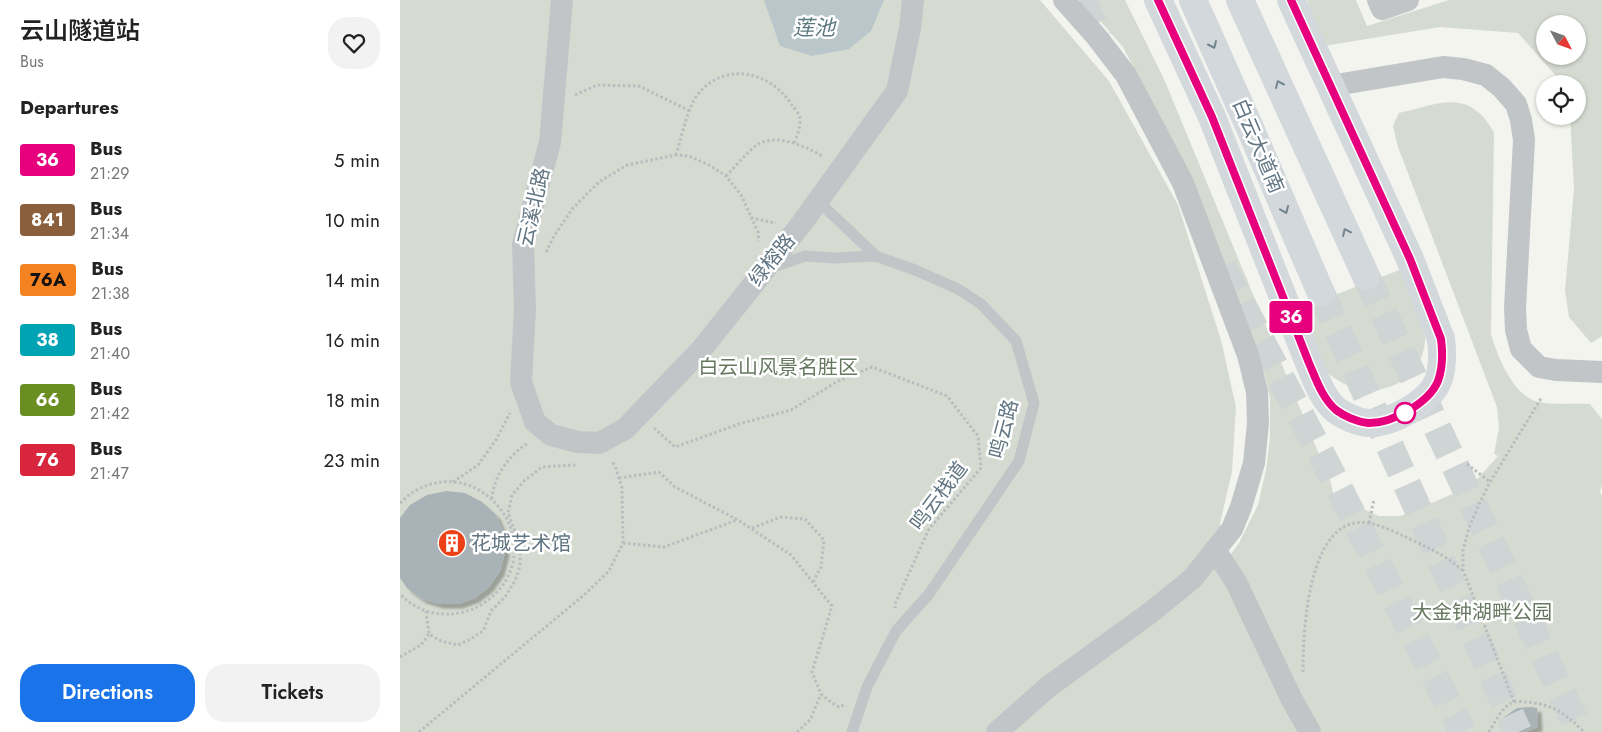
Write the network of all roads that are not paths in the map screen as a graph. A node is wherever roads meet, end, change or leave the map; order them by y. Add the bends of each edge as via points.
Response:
1 (562, 0) edge
2 (913, 0) edge
3 (1064, 0) edge
4 (1158, 0) edge
5 (1193, 0) edge
6 (1240, 0) edge
7 (1291, 0) edge
8 (1378, 0) edge
9 (1408, 0) edge
10 (1330, 86) junction
11 (818, 201) junction
12 (876, 256) junction
13 (764, 270) junction
14 (1366, 276) tunnel mouth
15 (1320, 293) tunnel mouth
16 (1602, 372) edge
17 (593, 443) joint
18 (1215, 550) junction
19 (852, 732) edge
20 (997, 732) edge
21 (1310, 732) edge

1 - 17 street, 云溪北路 via 550,142 523,244 525,309 521,382 535,422 552,436
2 - 11 street, 绿榕路 via 897,92
3 - 18 street via 1126,75 1183,184 1248,355 1257,392 1254,463 1232,529
4 - 10 highway via 1212,117 1322,393 1335,409 1347,417 1368,423 1405,413 1420,403 1437,383 1443,352 1410,259
5 -> 15 highway, 白云大道南
14 -> 6 highway
7 - 10 highway
8 - 9 street via 1382,9
10 - 16 street via 1443,67 1463,68 1486,75 1502,88 1516,104 1524,140 1516,308 1516,330 1521,349 1539,367
11 - 12 lane
11 - 13 street, 绿榕路
12 - 13 lane, 鸣云路 via 806,256
12 - 19 lane, 鸣云路 via 958,289 981,304 1016,341 1034,403 1019,461 929,594 896,631 867,687
13 - 17 street, 绿榕路 via 701,350 640,414 625,429
18 - 20 street via 1192,579 1048,688
18 - 21 street via 1236,582

